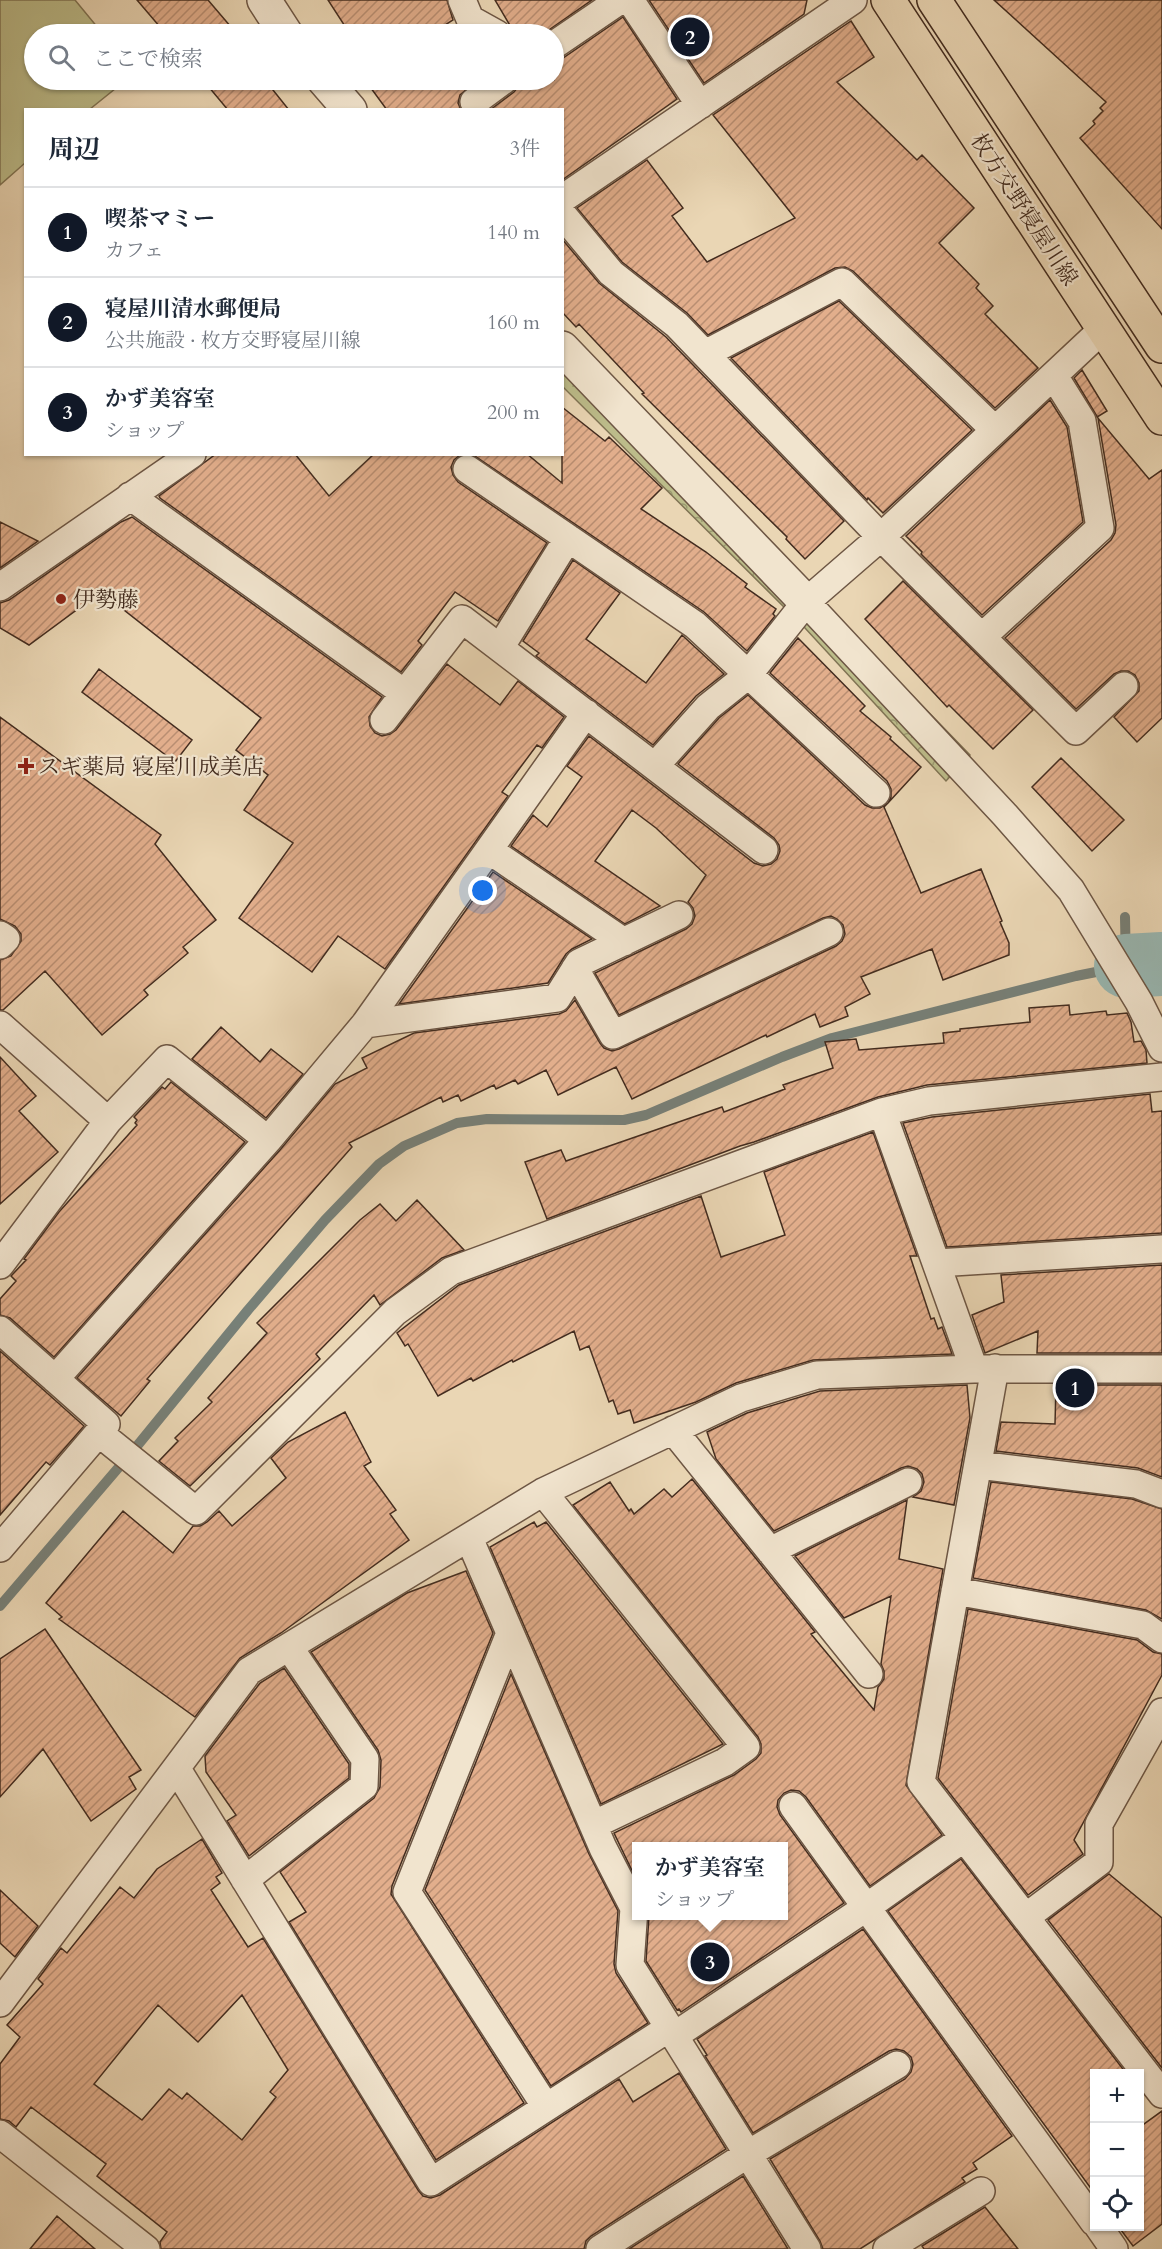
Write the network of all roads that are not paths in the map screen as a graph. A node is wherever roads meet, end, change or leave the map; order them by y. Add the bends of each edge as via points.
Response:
1 (264, 0) edge
2 (462, 0) edge
3 (620, 0) edge
4 (630, 0) edge
5 (853, 0) edge
6 (888, 0) edge
7 (934, 0) edge
8 (280, 24) edge
9 (479, 24) edge
10 (564, 38) edge
11 (333, 90) edge
12 (490, 90) edge
13 (474, 102) dead end
14 (700, 105) junction
15 (348, 108) edge
16 (564, 198) edge
17 (564, 216) edge
18 (1103, 329) junction
19 (1162, 346) edge
20 (564, 350) edge
21 (705, 354) junction
22 (1054, 376) junction
23 (1162, 418) edge
24 (995, 430) junction
25 (189, 456) edge
26 (467, 470) dead end
27 (130, 496) junction
28 (881, 537) junction
29 (568, 538) junction
30 (0, 586) edge
31 (806, 602) junction
32 (982, 637) junction
33 (500, 648) junction
34 (748, 675) junction
35 (1124, 686) dead end
36 (404, 693) junction
37 (586, 713) junction
38 (384, 720) dead end
39 (655, 766) junction
40 (876, 793) dead end
41 (489, 850) junction
42 (764, 850) dead end
43 (679, 915) dead end
44 (829, 932) dead end
45 (0, 935) edge
46 (624, 942) junction
47 (0, 945) edge
48 (575, 969) junction
49 (365, 1024) junction
50 (5, 1038) edge
51 (1162, 1048) edge
52 (1162, 1077) edge
53 (882, 1113) junction
54 (108, 1121) junction
55 (268, 1140) junction
56 (1162, 1249) edge
57 (937, 1263) junction
58 (0, 1265) edge
59 (0, 1330) edge
60 (984, 1368) junction
61 (1162, 1369) edge
62 (55, 1379) junction
63 (674, 1430) junction
64 (102, 1435) junction
65 (978, 1465) junction
66 (908, 1482) dead end
67 (543, 1492) junction
68 (1162, 1494) edge
69 (469, 1538) junction
70 (0, 1548) edge
71 (770, 1551) junction
72 (955, 1591) junction
73 (510, 1633) junction
74 (1162, 1639) edge
75 (289, 1647) junction
76 (868, 1674) dead end
77 (1162, 1712) edge
78 (177, 1769) junction
79 (793, 1806) dead end
80 (593, 1825) junction
81 (964, 1838) junction
82 (245, 1880) junction
83 (632, 1904) edge
84 (867, 1907) junction
85 (1026, 1917) junction
86 (633, 1920) edge
87 (0, 2003) edge
88 (672, 2032) junction
89 (897, 2065) dead end
90 (1162, 2094) edge
91 (546, 2108) junction
92 (0, 2134) edge
93 (748, 2154) junction
94 (981, 2191) dead end
95 (1090, 2215) edge
96 (1101, 2231) edge
97 (146, 2249) edge
98 (600, 2249) edge
99 (807, 2249) edge
100 (887, 2249) edge
101 (1114, 2249) edge

1 - 8 street
2 - 9 street via 470,19
3 - 10 street
4 - 14 street
5 - 14 street
6 - 18 main road, 枚方交野寝屋川線
7 - 19 main road, 枚方交野寝屋川線
11 - 15 street
12 - 13 street
14 - 16 street
17 - 21 street via 611,273
18 - 22 street
18 - 23 main road, 枚方交野寝屋川線
20 - 31 street
21 - 24 street via 842,282
21 - 28 street
22 - 24 street
22 - 32 street via 1082,421 1100,528
24 - 28 street
25 - 27 street
26 - 29 street
27 - 30 street
27 - 36 street
28 - 31 street
28 - 32 street
29 - 33 street
29 - 34 street via 695,625
31 - 34 street
31 - 51 street via 1071,890 1139,1002
32 - 35 street via 1076,731
33 - 36 street via 462,619
33 - 37 street
34 - 39 street via 708,707
34 - 40 street
36 - 38 street
37 - 39 street
37 - 41 street
39 - 42 street
41 - 46 street
41 - 49 street
43 - 46 street
44 - 48 street via 613,1035
45 - 47 street via 6,939
46 - 48 street via 579,963
48 - 49 street via 557,998
49 - 55 street
50 - 54 street
52 - 53 street via 929,1101
53 - 57 street
53 - 64 street via 451,1271 395,1312 196,1511
54 - 55 street via 167,1059
54 - 58 street
55 - 62 street
56 - 57 street
57 - 60 street
59 - 62 street
60 - 61 street
60 - 63 street via 817,1375 741,1398
60 - 65 street
62 - 64 street via 106,1424
63 - 67 street
63 - 71 street
64 - 70 street
65 - 68 street via 1136,1484
65 - 72 street
66 - 71 street
67 - 69 street
67 - 80 street via 746,1747 725,1762
69 - 73 street
69 - 75 street
71 - 76 street
72 - 74 street via 1143,1625
72 - 81 street via 921,1782
73 - 80 street
73 - 91 street via 407,1892
75 - 78 street via 249,1671
75 - 82 street via 364,1759 364,1786
77 - 85 street via 1099,1824 1099,1862
78 - 82 street
78 - 87 street
79 - 84 street
80 - 83 street
81 - 84 street
81 - 85 street
82 - 91 street via 431,2182
84 - 88 street
84 - 95 street
85 - 90 street
86 - 88 street via 630,1965
88 - 91 street
88 - 93 street
89 - 93 street
92 - 97 street
93 - 98 street
93 - 99 street
94 - 100 street
96 - 101 street

